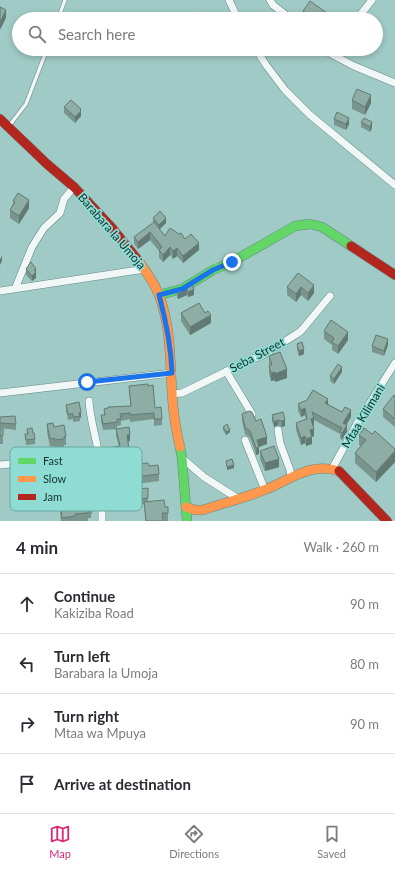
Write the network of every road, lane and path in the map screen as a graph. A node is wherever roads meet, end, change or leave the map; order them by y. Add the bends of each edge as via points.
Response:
1 (66, 0) edge
2 (204, 0) edge
3 (229, 0) edge
4 (270, 0) edge
5 (372, 0) edge
6 (61, 12) edge
7 (199, 12) edge
8 (235, 12) edge
9 (282, 12) edge
10 (363, 12) edge
11 (44, 56) edge
12 (182, 56) edge
13 (260, 56) edge
14 (342, 56) edge
15 (395, 83) edge
16 (32, 89) junction
17 (0, 104) edge
18 (26, 104) junction
19 (0, 119) edge
20 (8, 127) junction
21 (395, 185) edge
22 (74, 187) junction
23 (145, 269) junction
24 (395, 275) edge
25 (14, 289) junction
26 (0, 291) edge
27 (159, 295) junction
28 (330, 296) dead end
29 (395, 363) edge
30 (226, 371) junction
31 (172, 373) junction
32 (0, 393) edge
33 (172, 394) junction
34 (89, 401) dead end
35 (252, 414) edge
36 (278, 430) dead end
37 (245, 440) dead end
38 (96, 447) edge
39 (182, 458) junction
40 (10, 464) edge
41 (0, 465) edge
42 (332, 469) junction
43 (291, 477) junction
44 (265, 490) junction
45 (395, 490) edge
46 (238, 498) junction
47 (186, 507) junction
48 (380, 513) junction
49 (187, 521) edge
50 (388, 521) edge

1 - 6 lane
2 - 7 path
3 - 8 street
4 - 9 street
5 - 10 street
11 - 16 lane
12 - 18 path via 158,84 138,78 119,80 71,100 52,114
13 - 21 street via 285,90 310,115
14 - 15 street via 354,66
16 - 17 path
16 - 18 lane
18 - 20 lane
19 - 20 street, Barabara la Umoja
20 - 22 street, Barabara la Umoja
22 - 23 street, Barabara la Umoja
22 - 25 street via 64,198 60,213 44,228 32,247
23 - 25 street
23 - 27 street, Barabara la Umoja
24 - 27 street via 322,227 310,224 296,226 182,289
25 - 26 street
27 - 31 street, Barabara la Umoja via 171,350
28 - 30 street, Seba Street via 301,331 263,355
29 - 42 street, Mtaa Kilimani
30 - 33 street, Seba Street via 182,393
30 - 35 street
31 - 32 street
31 - 33 street, Barabara la Umoja
33 - 39 street, Barabara la Umoja
34 - 38 street
36 - 43 street
37 - 44 street
39 - 46 street via 204,477
39 - 47 street, Barabara la Umoja
40 - 41 street
42 - 43 street via 308,470
42 - 48 street via 347,478
43 - 44 street
44 - 46 street
45 - 48 path
46 - 47 street via 202,510
47 - 49 street, Barabara la Umoja
48 - 50 street

